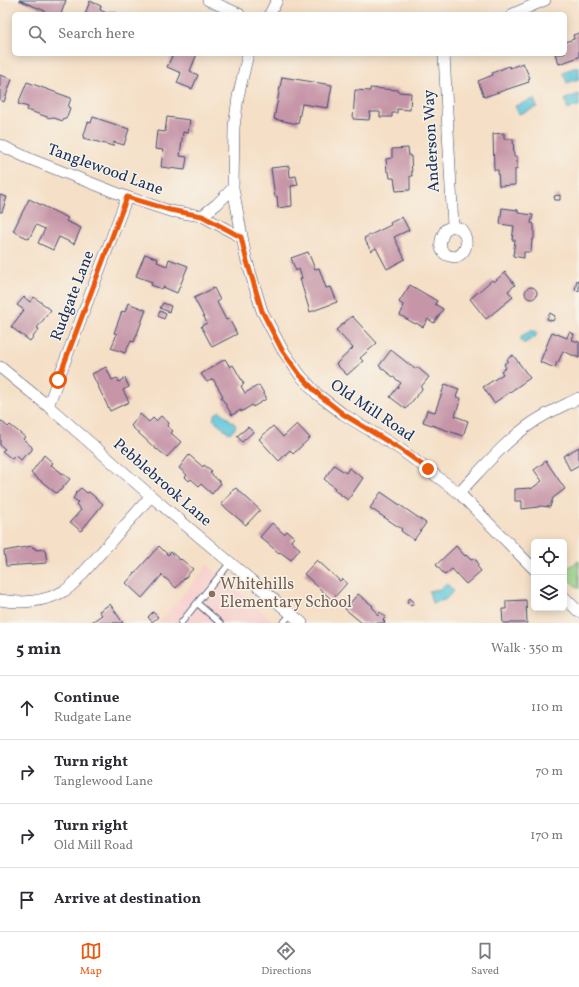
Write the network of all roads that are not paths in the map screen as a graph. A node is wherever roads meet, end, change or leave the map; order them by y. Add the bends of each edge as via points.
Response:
1 (208, 0) edge
2 (277, 0) edge
3 (545, 0) edge
4 (235, 12) edge
5 (271, 12) edge
6 (518, 12) edge
7 (248, 56) edge
8 (444, 56) edge
9 (0, 145) edge
10 (233, 188) junction
11 (127, 197) junction
12 (202, 216) junction
13 (453, 226) dead end
14 (241, 237) junction
15 (0, 367) edge
16 (579, 398) edge
17 (48, 406) junction
18 (459, 493) junction
19 (152, 496) junction
20 (230, 562) junction
21 (531, 566) edge
22 (0, 600) edge
23 (567, 600) edge
24 (197, 604) junction
25 (579, 612) edge
26 (291, 614) junction
27 (181, 623) edge
28 (220, 623) edge
29 (283, 623) edge
30 (302, 623) edge

1 - 4 street
2 - 5 street
3 - 6 street
7 - 10 street, Old Mill Road via 234,127
8 - 13 street, Anderson Way
9 - 11 street, Tanglewood Lane
10 - 12 street
10 - 14 street, Old Mill Road
11 - 12 street, Tanglewood Lane via 170,210
11 - 17 street, Rudgate Lane
12 - 14 street, Tanglewood Lane
14 - 18 street, Old Mill Road via 262,311 282,350 300,375 343,414 400,449
15 - 17 street, Pebblebrook Lane
16 - 18 street via 533,422 507,442
17 - 19 street, Pebblebrook Lane
18 - 21 street, Old Mill Road
19 - 20 street, Pebblebrook Lane
19 - 22 street via 76,581 63,591 36,601
20 - 24 lane
20 - 26 street, Pebblebrook Lane
23 - 25 street
24 - 27 lane
24 - 28 lane
26 - 29 lane
26 - 30 street, Pebblebrook Lane

